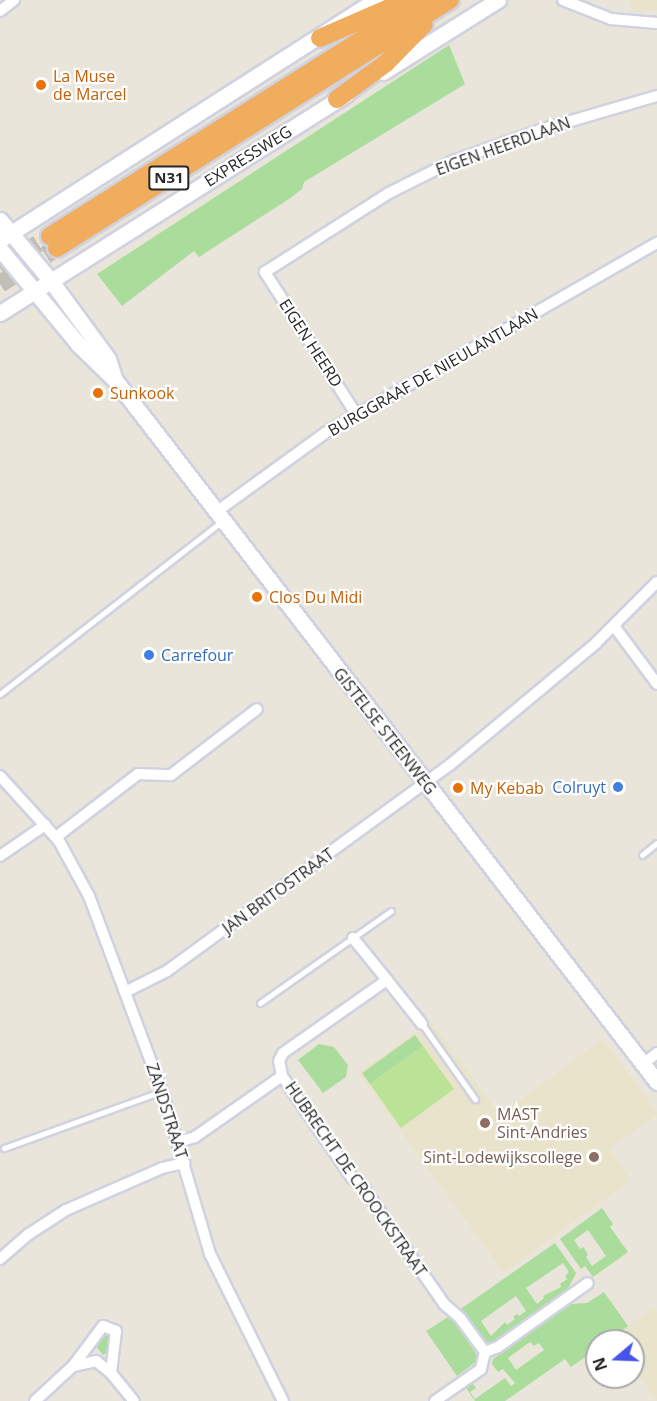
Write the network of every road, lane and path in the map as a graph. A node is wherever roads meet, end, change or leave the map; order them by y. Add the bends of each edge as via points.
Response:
1 (14, 0) edge
2 (375, 0) edge
3 (408, 0) edge
4 (498, 0) edge
5 (563, 0) edge
6 (437, 2) edge
7 (0, 11) edge
8 (657, 23) edge
9 (320, 38) junction
10 (657, 96) edge
11 (337, 99) junction
12 (0, 220) edge
13 (6, 237) edge
14 (54, 242) tunnel mouth
15 (657, 243) edge
16 (0, 249) edge
17 (265, 272) joint
18 (42, 287) junction
19 (0, 314) edge
20 (356, 414) junction
21 (219, 516) junction
22 (657, 582) edge
23 (614, 626) junction
24 (657, 684) edge
25 (0, 694) edge
26 (257, 709) dead end
27 (0, 776) edge
28 (425, 783) junction
29 (45, 825) junction
30 (56, 837) junction
31 (657, 843) edge
32 (642, 855) dead end
33 (0, 856) edge
34 (391, 911) dead end
35 (353, 938) junction
36 (387, 980) junction
37 (125, 992) junction
38 (260, 1002) dead end
39 (422, 1024) joint
40 (657, 1053) edge
41 (643, 1064) junction
42 (282, 1076) junction
43 (657, 1082) edge
44 (162, 1091) junction
45 (475, 1099) dead end
46 (178, 1142) junction
47 (4, 1148) dead end
48 (184, 1163) junction
49 (0, 1259) edge
50 (588, 1283) dead end
51 (485, 1352) junction
52 (74, 1366) junction
53 (111, 1373) junction
54 (35, 1401) edge
55 (134, 1401) edge
56 (282, 1401) edge
57 (435, 1401) edge

1 - 7 street
2 - 9 main road
3 - 9 highway
4 - 11 main road, EXPRESSWEG
5 - 8 street via 611,19
6 - 11 highway via 386,63
6 - 14 highway, EXPRESSWEG / N31
9 - 13 main road
10 - 17 street, EIGEN HEERDLAAN via 540,130 453,161 389,193
11 - 18 main road, EXPRESSWEG
12 - 13 main road, GISTELSE STEENWEG
13 - 18 main road, GISTELSE STEENWEG
15 - 20 street, BURGGRAAF DE NIEULANTLAAN
16 - 18 main road, GISTELSE STEENWEG
17 - 20 street, EIGEN HEERD
18 - 19 main road, EXPRESSWEG
18 - 21 main road, GISTELSE STEENWEG via 78,344 115,380
20 - 21 street, BURGGRAAF DE NIEULANTLAAN via 296,453
21 - 25 lane
21 - 28 main road, GISTELSE STEENWEG
22 - 23 street, JAN BRITOSTRAAT
23 - 24 street
23 - 28 street, JAN BRITOSTRAAT
26 - 30 street via 171,776 138,774
27 - 29 street, ZANDSTRAAT
28 - 37 street, JAN BRITOSTRAAT via 167,971
28 - 41 main road, GISTELSE STEENWEG
29 - 30 street, ZANDSTRAAT
29 - 33 street
30 - 37 street, ZANDSTRAAT via 89,896
31 - 32 lane
34 - 35 lane
35 - 36 street
35 - 38 lane
36 - 39 street
36 - 42 street via 283,1053 279,1061
37 - 44 street, ZANDSTRAAT
39 - 45 lane
40 - 41 street
41 - 43 main road, GISTELSE STEENWEG
42 - 46 street, HUBRECHT DE CROOCKSTRAAT via 195,1137
42 - 51 street, HUBRECHT DE CROOCKSTRAAT via 444,1304 460,1318
44 - 46 street, ZANDSTRAAT
44 - 47 lane
46 - 48 street, ZANDSTRAAT
48 - 49 street via 66,1210
48 - 56 street, ZANDSTRAAT via 210,1254
50 - 51 street via 498,1347
51 - 57 street via 481,1369
52 - 53 street via 96,1361
52 - 53 street via 103,1326 116,1331
52 - 54 street
53 - 55 street

